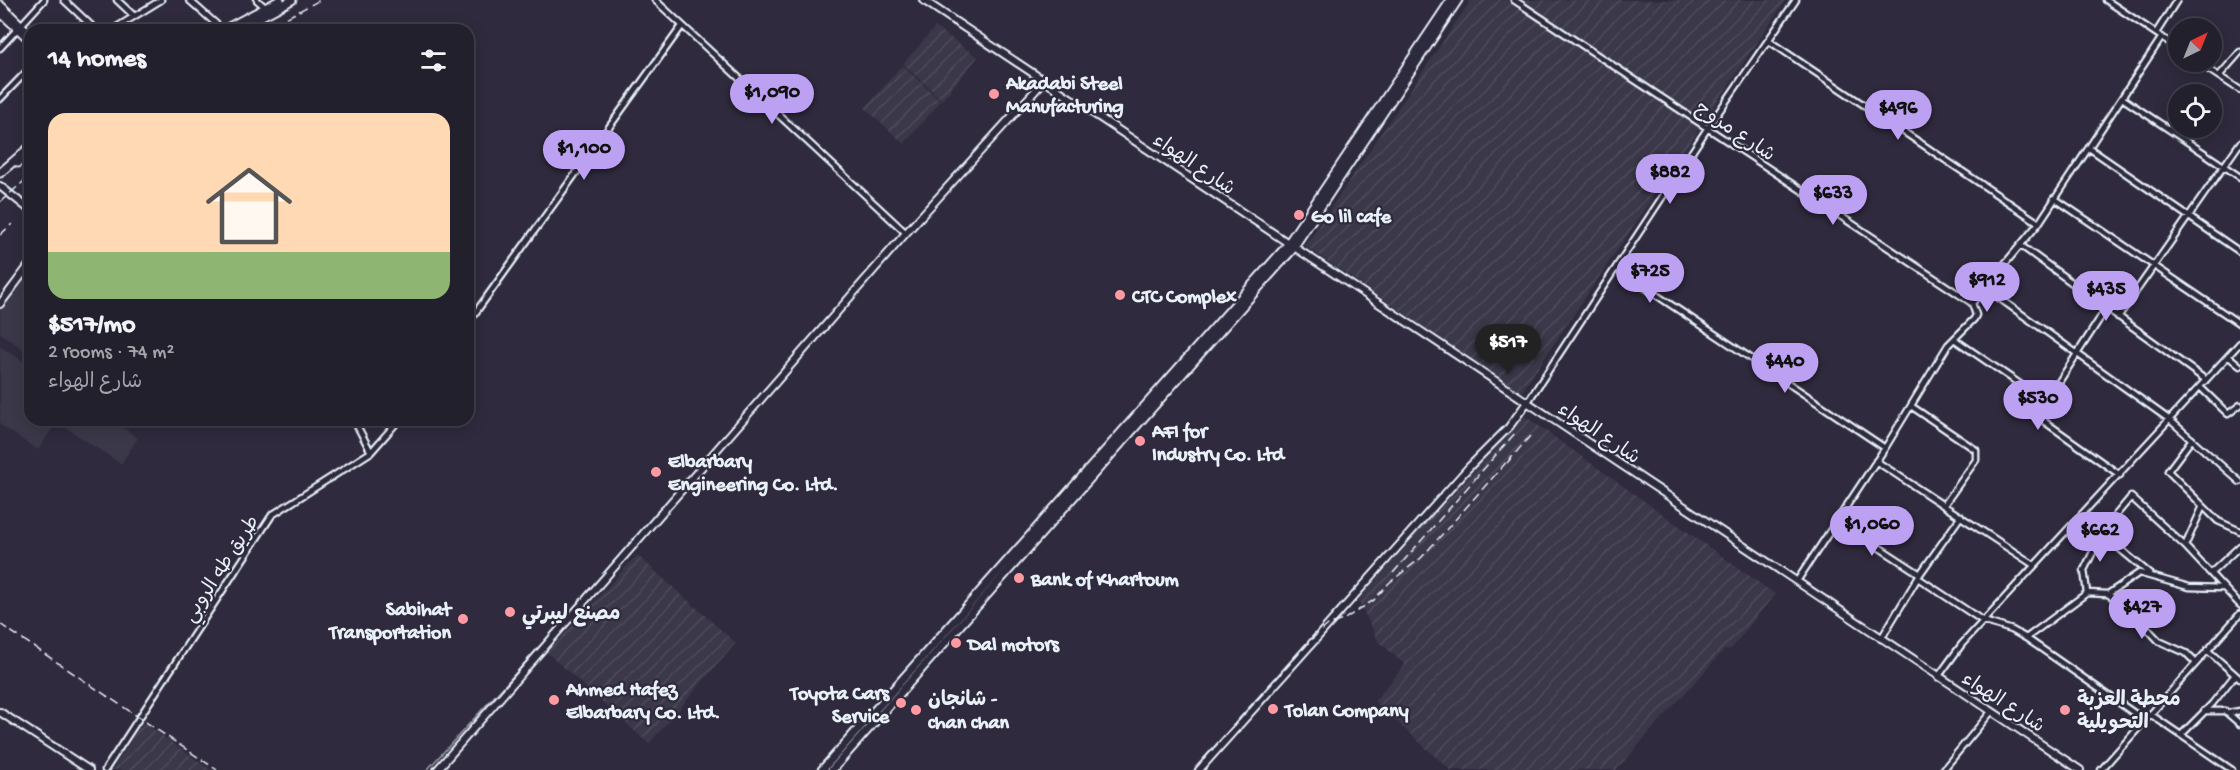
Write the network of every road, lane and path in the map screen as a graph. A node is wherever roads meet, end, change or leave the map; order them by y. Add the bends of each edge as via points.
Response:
1 (44, 0) edge
2 (64, 0) edge
3 (117, 0) edge
4 (161, 0) edge
5 (189, 0) edge
6 (257, 0) edge
7 (280, 0) edge
8 (292, 0) edge
9 (655, 0) edge
10 (923, 0) edge
11 (1451, 0) edge
12 (1458, 0) edge
13 (1514, 0) edge
14 (1796, 0) edge
15 (2106, 0) edge
16 (2177, 0) edge
17 (0, 5) edge
18 (266, 8) junction
19 (0, 12) edge
20 (134, 16) junction
21 (90, 24) edge
22 (121, 24) edge
23 (216, 24) edge
24 (235, 24) edge
25 (247, 24) edge
26 (682, 26) junction
27 (19, 27) junction
28 (24, 30) edge
29 (24, 33) edge
30 (2156, 33) junction
31 (2162, 37) junction
32 (1769, 41) junction
33 (2168, 41) edge
34 (0, 48) edge
35 (2240, 52) edge
36 (2213, 72) edge
37 (24, 74) edge
38 (2219, 76) junction
39 (1044, 81) junction
40 (1398, 85) junction
41 (2240, 90) edge
42 (2122, 98) junction
43 (0, 99) edge
44 (1707, 129) junction
45 (2240, 143) edge
46 (2089, 148) junction
47 (24, 152) edge
48 (24, 158) edge
49 (2223, 166) junction
50 (0, 173) edge
51 (2240, 177) edge
52 (0, 178) edge
53 (0, 186) edge
54 (2054, 198) junction
55 (24, 205) edge
56 (2188, 216) junction
57 (2039, 223) junction
58 (906, 233) junction
59 (2020, 245) junction
60 (1290, 246) junction
61 (2240, 252) edge
62 (2154, 265) junction
63 (1616, 268) junction
64 (24, 272) edge
65 (1985, 288) junction
66 (1972, 303) junction
67 (0, 304) edge
68 (2106, 309) junction
69 (474, 315) edge
70 (2118, 317) junction
71 (2240, 324) edge
72 (1954, 339) junction
73 (2240, 343) edge
74 (2074, 354) junction
75 (2228, 356) junction
76 (2240, 366) edge
77 (2206, 380) junction
78 (2200, 387) junction
79 (1528, 401) junction
80 (2046, 402) junction
81 (2240, 405) edge
82 (1911, 406) junction
83 (2170, 420) junction
84 (357, 426) edge
85 (394, 426) edge
86 (2192, 439) junction
87 (1885, 448) junction
88 (371, 452) junction
89 (1876, 461) junction
90 (2120, 475) junction
91 (2240, 483) edge
92 (1944, 505) junction
93 (2203, 506) junction
94 (1961, 516) junction
95 (1837, 520) junction
96 (2240, 531) edge
97 (2102, 534) junction
98 (2185, 546) junction
99 (2240, 546) edge
100 (2034, 565) junction
101 (2211, 573) junction
102 (2151, 575) junction
103 (1919, 576) junction
104 (1797, 581) junction
105 (2223, 588) junction
106 (2087, 592) junction
107 (2108, 594) junction
108 (2240, 605) edge
109 (2240, 614) edge
110 (1983, 621) junction
111 (2238, 621) edge
112 (2026, 638) junction
113 (1881, 639) junction
114 (2207, 650) junction
115 (2196, 663) junction
116 (2235, 675) junction
117 (1938, 677) junction
118 (2240, 680) edge
119 (0, 711) edge
120 (2204, 711) junction
121 (2240, 711) edge
122 (1992, 712) junction
123 (2228, 713) junction
124 (2150, 714) junction
125 (2144, 720) junction
126 (2240, 724) edge
127 (2181, 735) junction
128 (89, 770) edge
129 (105, 770) edge
130 (437, 770) edge
131 (822, 770) edge
132 (832, 770) edge
133 (1199, 770) edge
134 (1943, 770) edge
135 (2080, 770) edge
136 (2101, 770) edge
137 (2232, 770) edge

1 - 27 street
2 - 21 street
3 - 20 street
4 - 20 street
5 - 23 street
6 - 18 street
7 - 18 main road
8 - 25 main road
9 - 26 street
10 - 39 street, شارع الهواء
11 - 40 main road
12 - 40 main road
13 - 44 street, شارع مروج
14 - 32 street
15 - 30 street
16 - 30 street
17 - 27 main road
18 - 24 main road
19 - 27 main road
20 - 22 street
26 - 58 street
26 - 69 street
27 - 28 main road
27 - 29 main road
27 - 34 street
30 - 31 street
31 - 33 street
31 - 42 street
32 - 44 street
32 - 57 street
35 - 38 street
36 - 38 street
37 - 43 street
38 - 41 street
39 - 58 street
39 - 60 street, شارع الهواء
40 - 60 main road
42 - 46 street
42 - 49 street
44 - 63 street
44 - 66 street, شارع مروج
45 - 49 street
46 - 54 street
46 - 56 street
47 - 50 main road
48 - 52 main road
49 - 51 street
49 - 56 street
53 - 55 street
54 - 57 street
54 - 62 street
56 - 61 street
56 - 62 street
57 - 59 street
58 - 130 street
59 - 65 street
59 - 68 street
60 - 79 street, شارع الهواء
60 - 131 main road
60 - 132 main road
62 - 70 street
62 - 71 street
63 - 79 street
63 - 87 street
64 - 67 street
65 - 66 street
65 - 74 street
66 - 72 street via 1974,320
68 - 70 street
68 - 74 street
70 - 77 street
72 - 80 street
72 - 82 street
73 - 75 street
74 - 80 street
74 - 83 street
75 - 76 street
75 - 77 street
77 - 78 street
78 - 81 street via 2228,414
78 - 83 street
79 - 104 street, شارع الهواء
79 - 133 street via 1509,427
80 - 90 street via 2042,417 2045,422
82 - 87 street
82 - 92 street via 1977,450 1976,460
83 - 86 street
83 - 90 street
84 - 88 street
85 - 88 street, طريق طه الروبي
86 - 91 street
86 - 93 street via 2168,471
87 - 89 street
88 - 129 street, طريق طه الروبي via 272,515
89 - 92 street
89 - 95 street
90 - 100 street
92 - 94 street
93 - 96 street via 2226,526
93 - 98 street
94 - 100 street
94 - 103 street
95 - 103 street
95 - 104 street
97 - 98 street via 2131,498
97 - 102 street
97 - 106 street via 2084,570
98 - 101 street
99 - 101 street
100 - 110 street
101 - 105 street
102 - 105 street via 2189,586
102 - 107 street via 2134,574
103 - 110 street
103 - 113 street
104 - 113 street, شارع الهواء
105 - 108 street
106 - 107 street
106 - 112 street
107 - 115 street via 2159,640 2186,653
109 - 111 street
110 - 112 street
110 - 117 street
111 - 114 street
112 - 125 street
113 - 117 street, شارع الهواء
114 - 115 street
114 - 116 street
115 - 124 street
116 - 118 street
116 - 120 street
117 - 122 street, شارع الهواء
119 - 128 street
120 - 123 street
120 - 127 street
121 - 123 street
122 - 134 street
122 - 135 street, شارع الهواء
123 - 126 street
124 - 125 street
124 - 127 street
125 - 136 street
127 - 137 street

